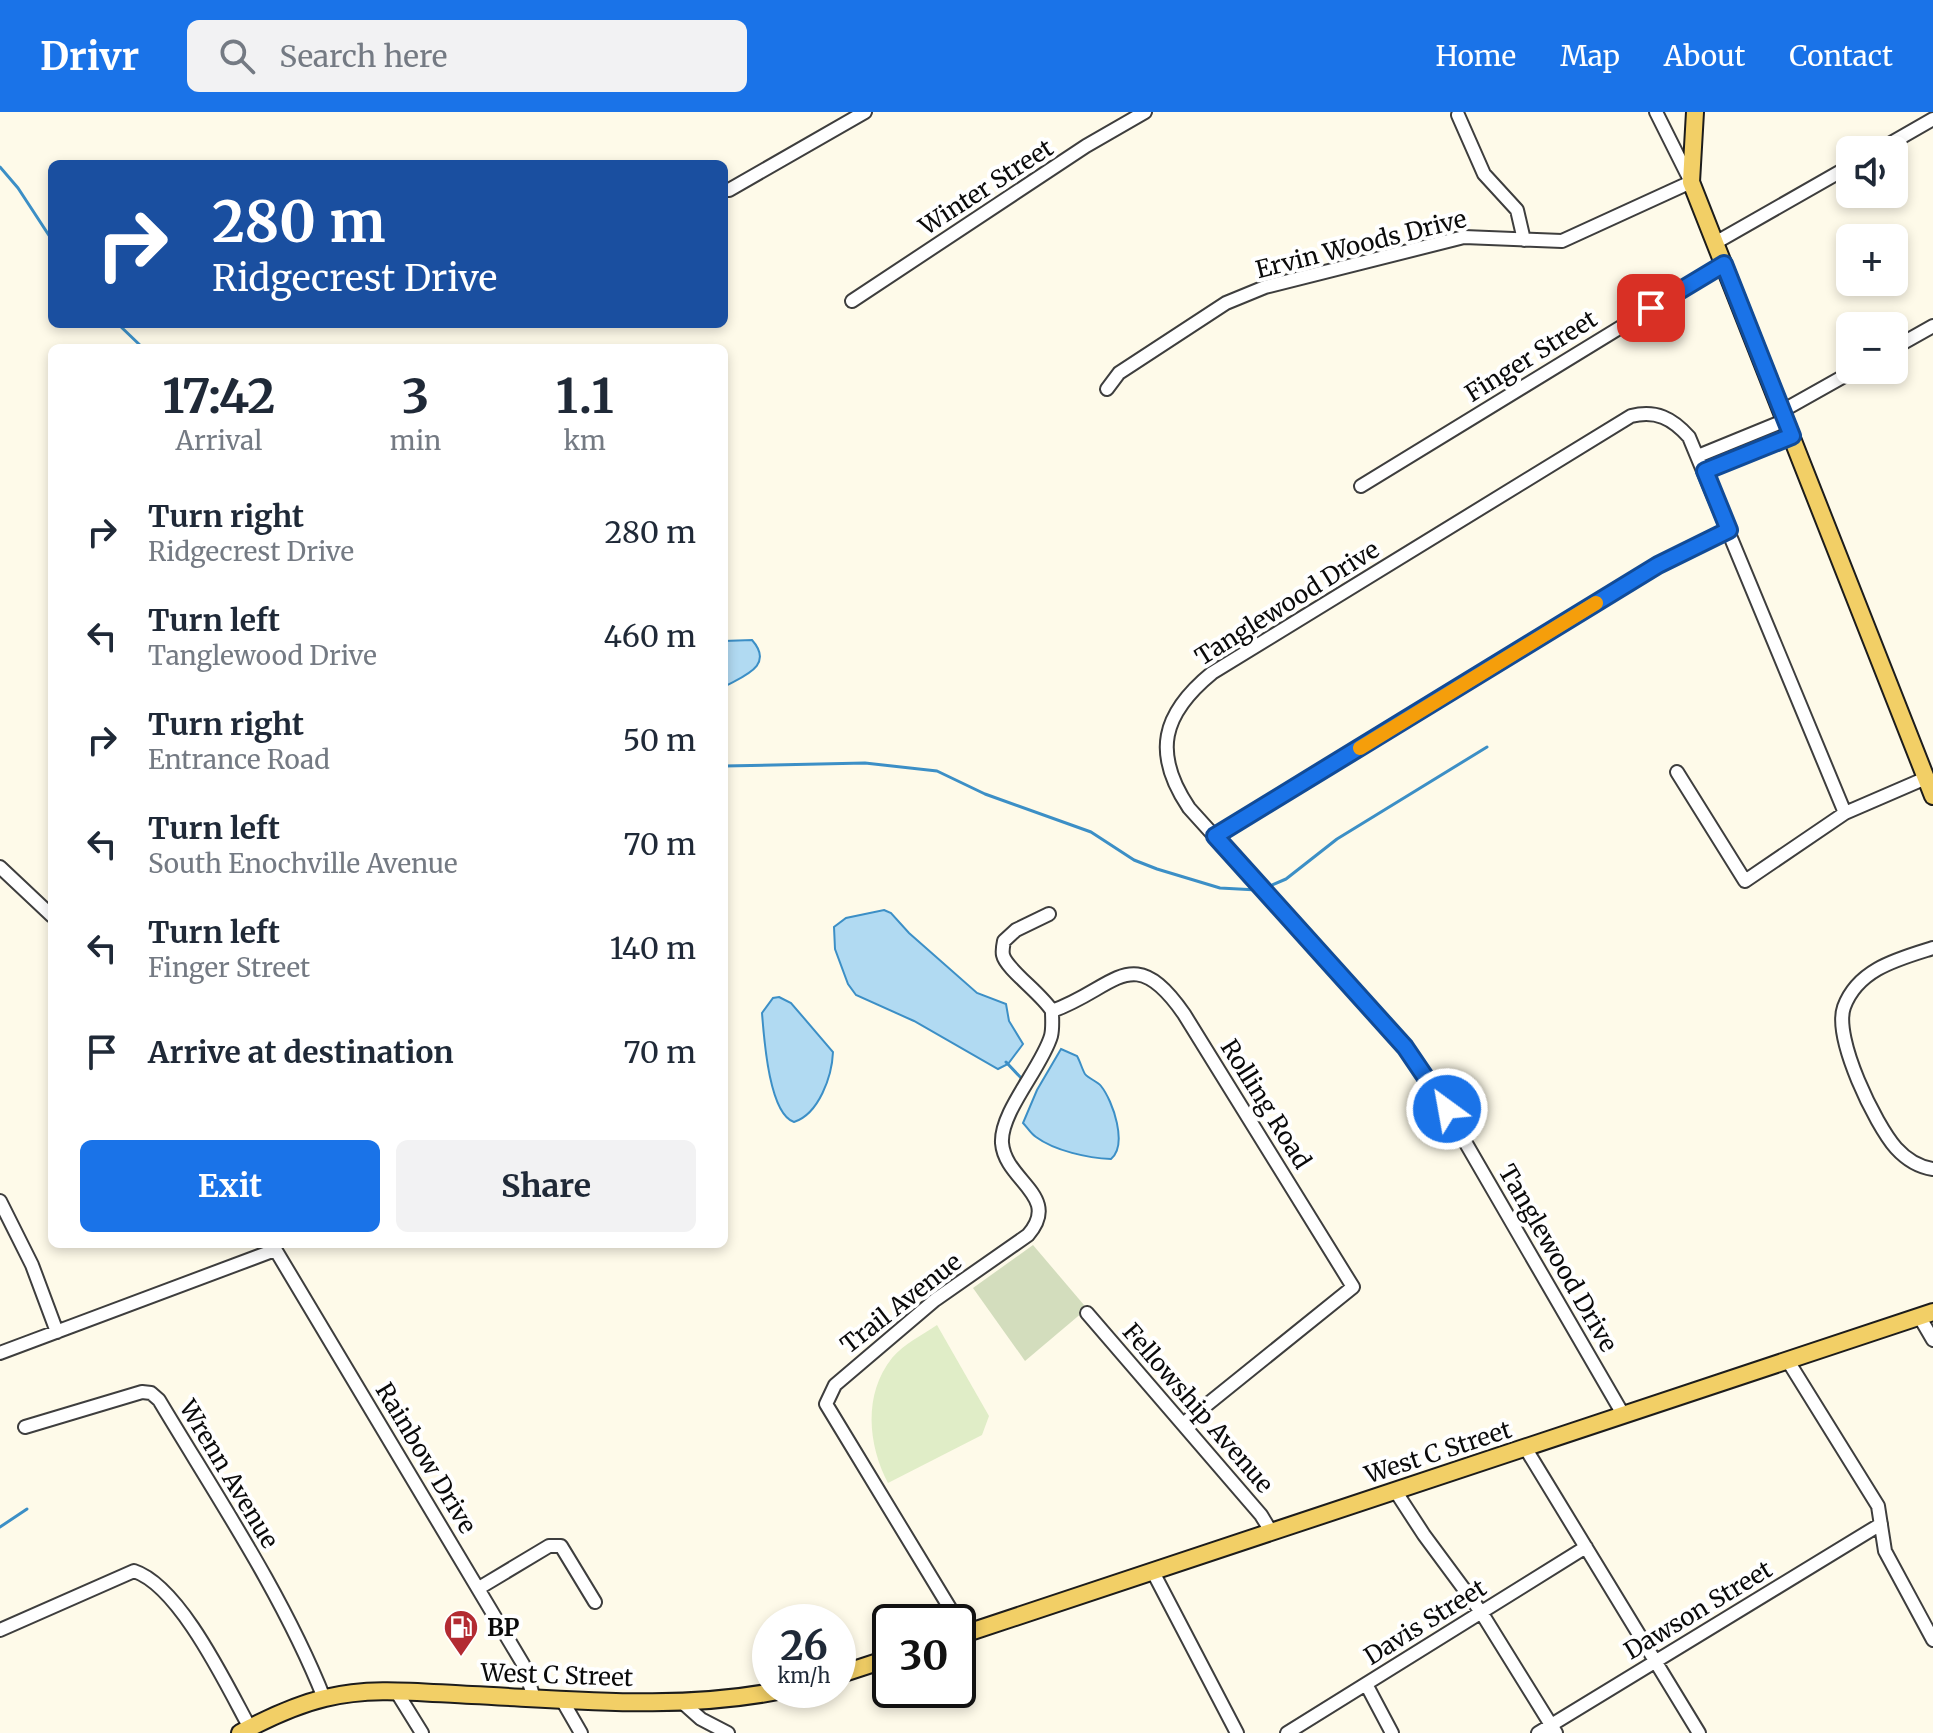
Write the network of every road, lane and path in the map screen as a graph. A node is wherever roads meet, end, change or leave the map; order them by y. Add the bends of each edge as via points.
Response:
1 (865, 112) edge
2 (1145, 112) edge
3 (1656, 112) edge
4 (1695, 112) edge
5 (1458, 115) dead end
6 (1933, 119) edge
7 (1903, 136) edge
8 (1836, 174) edge
9 (1691, 182) junction
10 (729, 190) dead end
11 (1524, 240) junction
12 (1715, 243) junction
13 (1724, 264) junction
14 (852, 301) dead end
15 (1931, 331) edge
16 (1908, 342) edge
17 (1836, 382) edge
18 (1107, 389) dead end
19 (1784, 415) junction
20 (1792, 436) junction
21 (1698, 456) junction
22 (1705, 471) junction
23 (1361, 486) dead end
24 (1729, 530) junction
25 (1677, 772) dead end
26 (1926, 778) junction
27 (1933, 796) edge
28 (1845, 813) junction
29 (1215, 836) junction
30 (0, 868) edge
31 (48, 912) edge
32 (1049, 914) dead end
33 (1933, 948) edge
34 (1052, 1011) junction
35 (1933, 1169) edge
36 (1, 1205) edge
37 (271, 1248) edge
38 (275, 1248) edge
39 (1087, 1313) dead end
40 (1926, 1314) edge
41 (57, 1332) junction
42 (1933, 1340) edge
43 (0, 1353) edge
44 (1788, 1361) junction
45 (1624, 1416) junction
46 (1183, 1424) junction
47 (25, 1427) dead end
48 (1526, 1449) junction
49 (1396, 1492) junction
50 (1881, 1524) junction
51 (1272, 1533) junction
52 (1586, 1547) junction
53 (1153, 1572) junction
54 (479, 1588) junction
55 (595, 1602) dead end
56 (944, 1604) edge
57 (1481, 1612) junction
58 (0, 1630) edge
59 (976, 1630) edge
60 (1933, 1640) edge
61 (1656, 1662) junction
62 (1366, 1684) junction
63 (396, 1691) junction
64 (752, 1696) edge
65 (324, 1698) junction
66 (534, 1698) junction
67 (562, 1700) junction
68 (683, 1703) junction
69 (1554, 1729) edge
70 (245, 1730) edge
71 (422, 1733) edge
72 (581, 1733) edge
73 (728, 1733) edge
74 (1237, 1733) edge
75 (1287, 1733) edge
76 (1392, 1733) edge
77 (1538, 1733) edge
78 (1699, 1733) edge

1 - 10 street
2 - 14 street, Winter Street
3 - 9 street
4 - 9 main road
5 - 11 street via 1484,174 1517,210
6 - 7 street
8 - 12 street
9 - 11 street, Ervin Woods Drive via 1562,241
9 - 12 main road
11 - 18 street, Ervin Woods Drive via 1464,237 1265,287 1226,303 1119,373
12 - 13 main road
13 - 19 main road
13 - 23 street, Finger Street
15 - 16 street
17 - 19 street
19 - 20 main road
19 - 21 street
20 - 22 street
20 - 26 main road
21 - 22 street, Tanglewood Drive
21 - 29 street, Tanglewood Drive via 1676,423 1661,415 1631,416 1212,673 1192,689 1165,743 1176,789
22 - 24 street, Tanglewood Drive
24 - 28 street, Tanglewood Drive
24 - 29 street via 1658,565
25 - 28 street via 1745,881
26 - 27 main road
26 - 28 street
29 - 45 street, Tanglewood Drive via 1423,1071
30 - 31 street
32 - 34 street via 1016,930 1004,941 1003,956
33 - 35 street via 1895,960 1865,978 1843,1010 1842,1029 1857,1077 1884,1133 1913,1162
34 - 46 street, Rolling Road via 1118,977 1133,973 1159,982 1353,1287
34 - 56 street, Trail Avenue via 1051,1035 1006,1122 1002,1141 1005,1156 1041,1211 1038,1223 846,1375 830,1391 826,1404
36 - 41 street via 32,1265
37 - 41 street
38 - 54 street, Rainbow Drive
39 - 46 street, Fellowship Avenue
40 - 42 street
40 - 44 main road, West C Street
41 - 43 street
44 - 45 main road, West C Street
44 - 50 street via 1878,1506
45 - 48 main road, West C Street
46 - 51 street, Fellowship Avenue
47 - 65 street, Wrenn Avenue via 142,1392 159,1400 297,1635
48 - 49 main road, West C Street
48 - 52 street
49 - 51 main road, West C Street
49 - 57 street
50 - 60 street via 1885,1551
50 - 61 street, Dawson Street
51 - 53 main road, West C Street
52 - 57 street, Davis Street
52 - 61 street
53 - 59 main road, West C Street
53 - 74 street
54 - 55 street via 549,1546 561,1546
54 - 66 street, Rainbow Drive via 523,1664
57 - 62 street, Davis Street
57 - 69 street
58 - 70 street via 134,1571 147,1575 192,1626 218,1667
61 - 69 street, Dawson Street
61 - 78 street
62 - 75 street, Davis Street
62 - 76 street
63 - 65 main road, West C Street
63 - 66 main road, West C Street
63 - 71 street
64 - 68 main road, West C Street
65 - 70 main road, West C Street
66 - 67 main road, West C Street
67 - 68 main road, West C Street
67 - 72 street
68 - 73 street
69 - 77 street, Dawson Street

